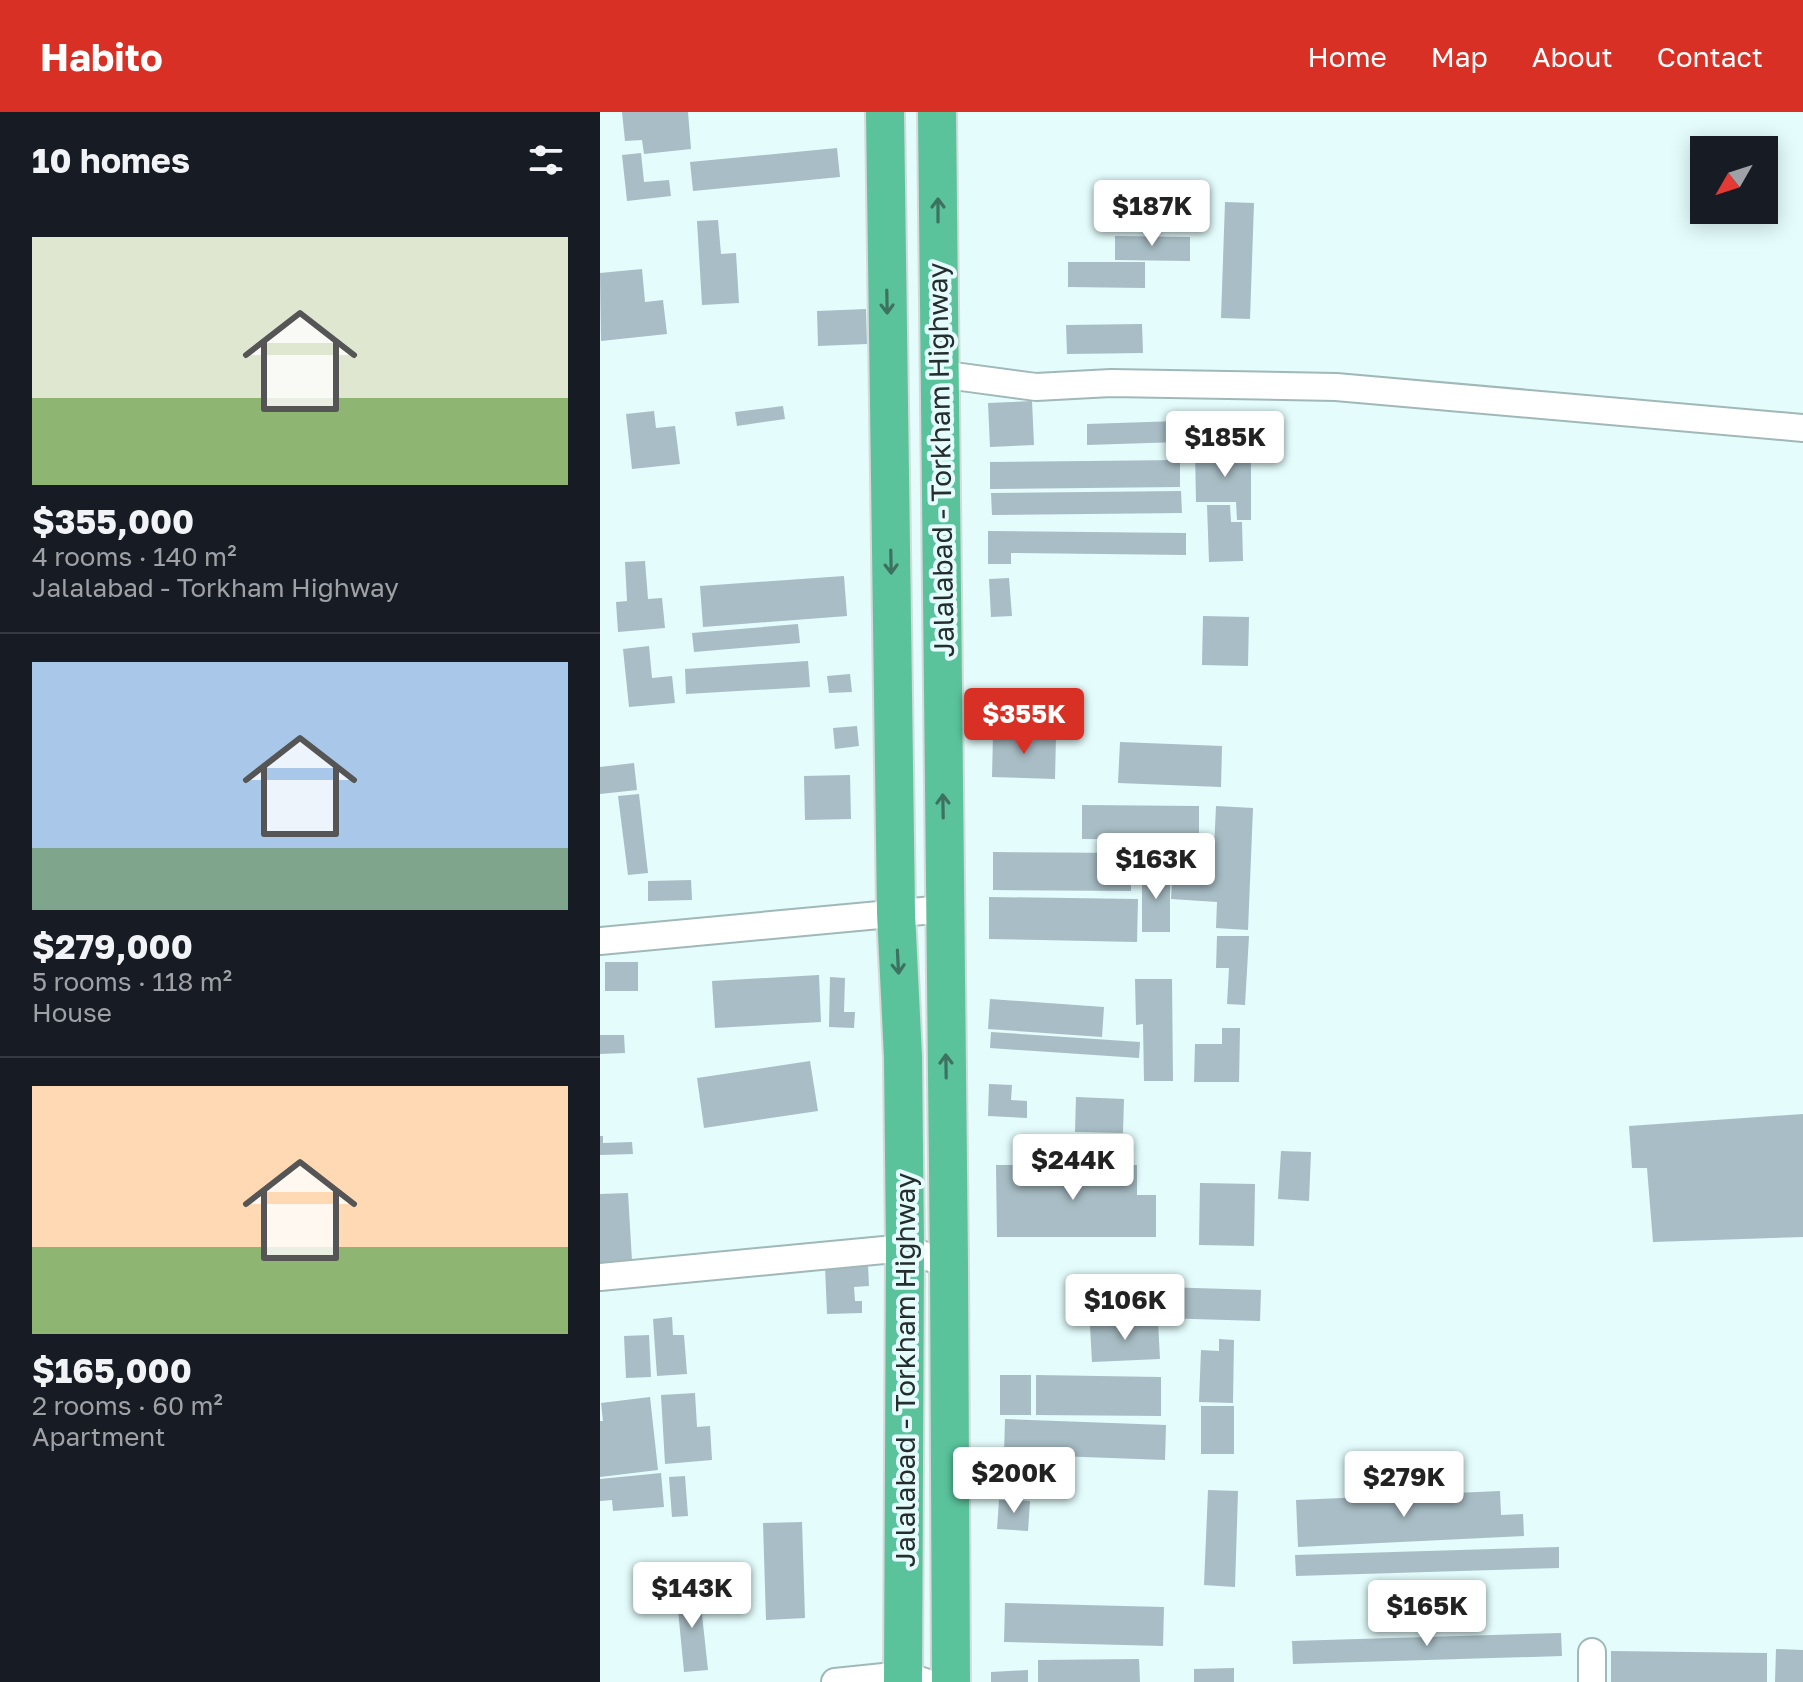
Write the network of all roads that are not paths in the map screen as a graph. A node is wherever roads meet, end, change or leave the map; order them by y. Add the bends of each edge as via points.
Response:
1 (885, 112) edge
2 (937, 112) edge
3 (939, 374) junction
4 (1803, 428) edge
5 (944, 909) junction
6 (896, 913) junction
7 (600, 941) edge
8 (903, 1057) junction
9 (947, 1144) junction
10 (905, 1248) junction
11 (949, 1265) junction
12 (600, 1277) edge
13 (1592, 1652) dead end
14 (911, 1680) edge
15 (835, 1682) edge
16 (951, 1682) edge
17 (1592, 1682) edge

1 -> 6 highway, Jalalabad - Torkham Highway
3 -> 2 highway, Jalalabad - Torkham Highway
3 - 4 street via 1036,387 1336,387
5 -> 3 highway, Jalalabad - Torkham Highway
5 - 6 street
9 -> 5 highway, Jalalabad - Torkham Highway
6 - 7 street
6 -> 8 highway, Jalalabad - Torkham Highway
8 - 9 highway, Jalalabad - Torkham Highway
8 - 10 highway, Jalalabad - Torkham Highway
9 - 11 highway, Jalalabad - Torkham Highway
10 - 11 street
10 - 12 street
10 - 14 highway, Jalalabad - Torkham Highway
11 - 16 highway, Jalalabad - Torkham Highway
13 - 17 street
14 - 15 street

